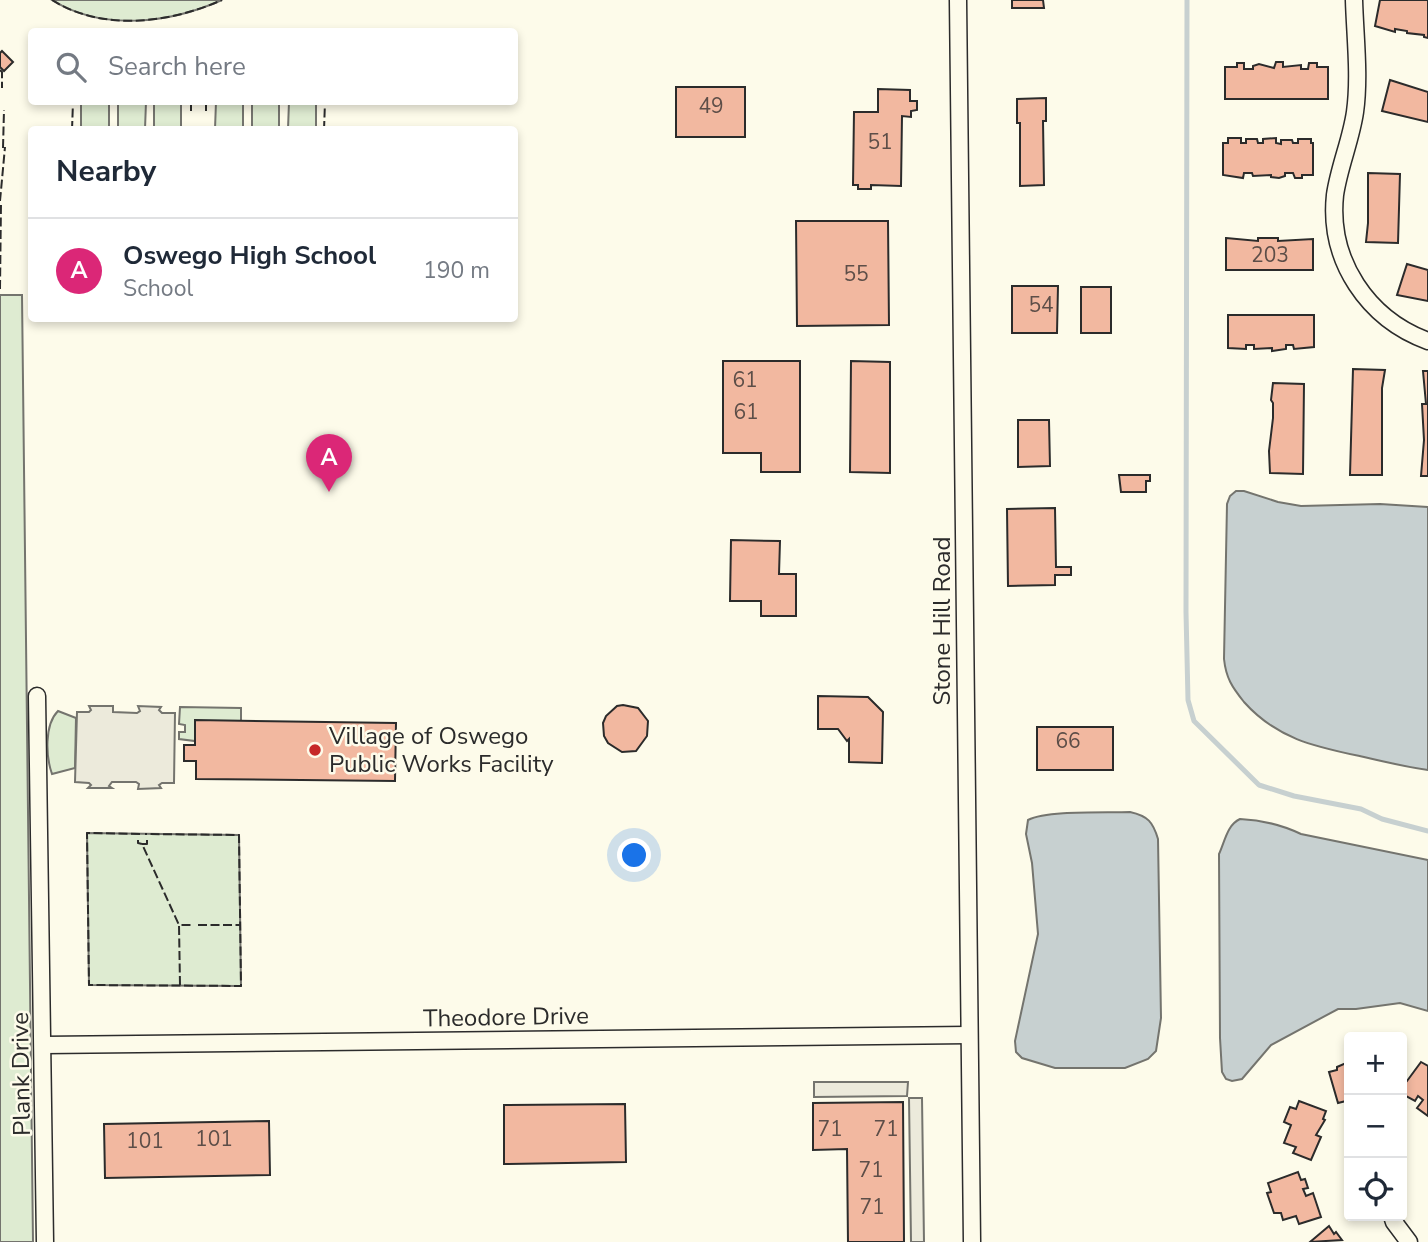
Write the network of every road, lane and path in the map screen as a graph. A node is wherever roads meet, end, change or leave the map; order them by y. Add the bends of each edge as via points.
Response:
1 (958, 0) edge
2 (1354, 0) edge
3 (1428, 341) edge
4 (37, 696) dead end
5 (969, 1035) junction
6 (44, 1045) junction
7 (1394, 1221) edge
8 (46, 1242) edge
9 (972, 1242) edge
10 (1409, 1242) edge

1 - 5 street, Stone Hill Road
2 - 3 street via 1356,101 1336,192 1338,241 1352,278 1370,304 1388,320
4 - 6 street, Plank Drive
5 - 6 street, Theodore Drive
5 - 9 street, Stone Hill Road
6 - 8 street, Plank Drive
7 - 10 street

